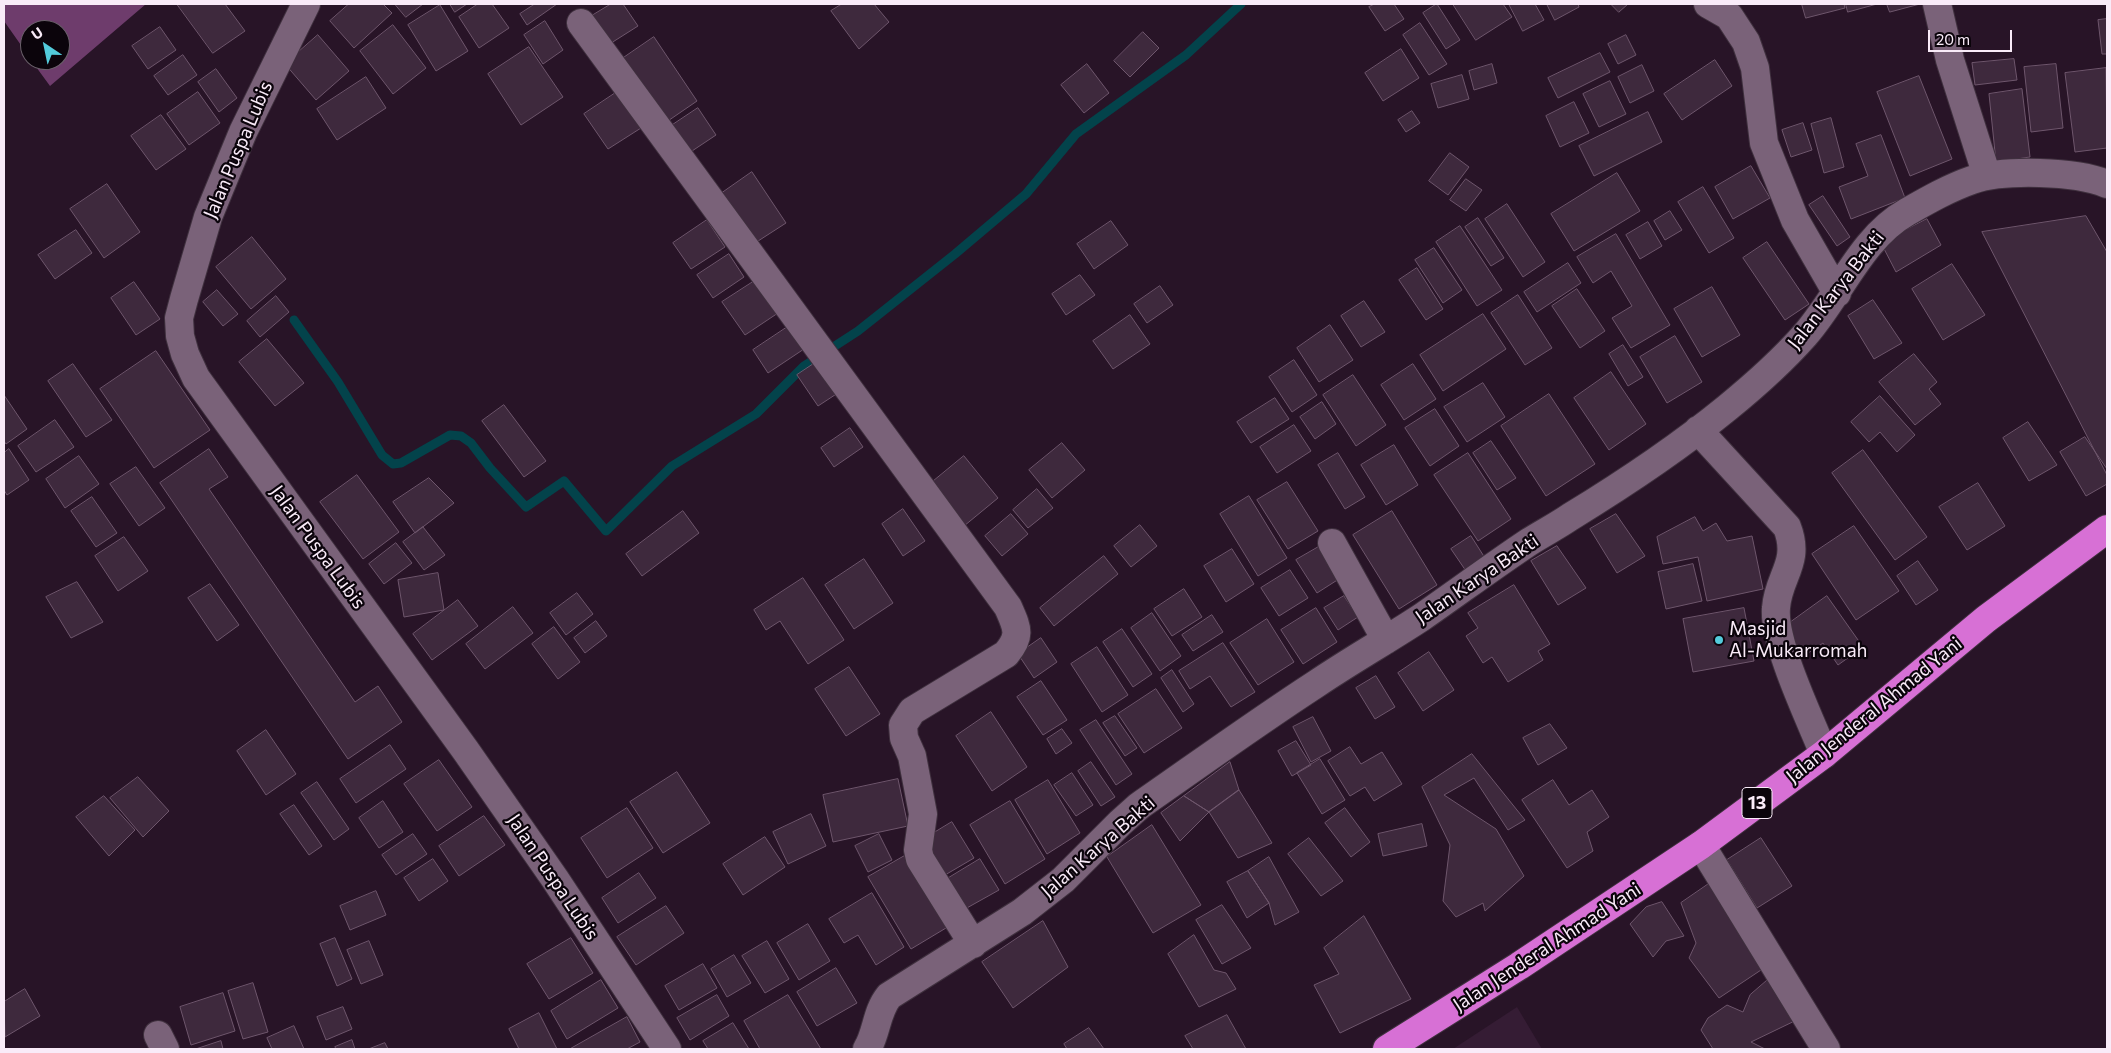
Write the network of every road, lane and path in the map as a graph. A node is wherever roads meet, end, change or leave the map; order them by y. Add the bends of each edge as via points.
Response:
1 (306, 4) edge
2 (1708, 4) edge
3 (1937, 4) edge
4 (581, 22) dead end
5 (1987, 176) junction
6 (2107, 184) edge
7 (1837, 293) junction
8 (1698, 430) junction
9 (2107, 529) edge
10 (1332, 544) dead end
11 (1386, 640) junction
12 (1824, 754) junction
13 (1701, 845) junction
14 (973, 944) junction
15 (667, 1049) edge
16 (867, 1049) edge
17 (1387, 1049) edge
18 (1826, 1049) edge

1 - 15 street, Jalan Puspa Lubis via 243,132 208,217 179,318 185,354 200,384 555,879
2 - 7 street via 1729,16 1746,42 1756,68 1764,143 1795,220
3 - 5 street via 1950,60
4 - 14 street via 1008,607 1017,628 1016,642 1006,654 912,711 903,726 923,814 918,850 920,859
5 - 6 street, Jalan Karya Bakti via 2040,173 2080,177
5 - 7 street, Jalan Karya Bakti via 1946,191 1894,220 1865,251
7 - 8 street, Jalan Karya Bakti via 1806,334 1775,366
8 - 11 street, Jalan Karya Bakti
8 - 12 street via 1787,527 1792,560 1782,582 1776,608 1780,642
9 - 12 highway, Jalan Jenderal Ahmad Yani / 13 via 1986,619
10 - 11 street
11 - 14 street, Jalan Karya Bakti via 1263,719 1139,806 1063,880
12 - 13 highway, Jalan Jenderal Ahmad Yani / 13
13 - 17 highway, Jalan Jenderal Ahmad Yani / 13
13 - 18 street
14 - 16 street, Jalan Karya Bakti via 889,996 882,1006

